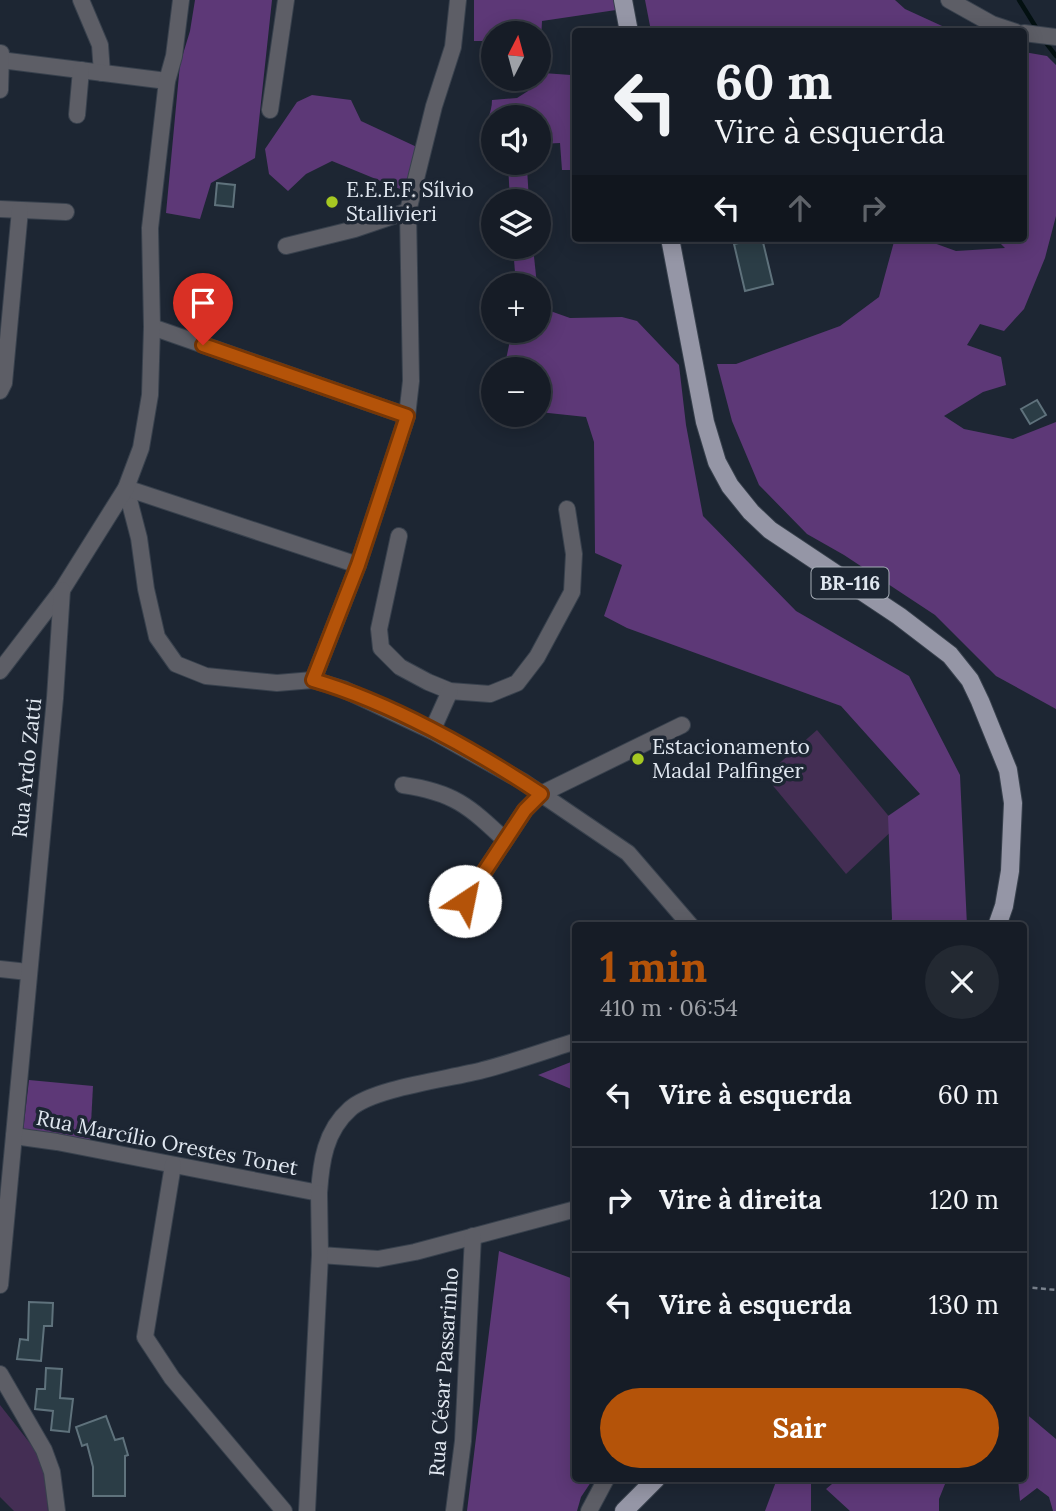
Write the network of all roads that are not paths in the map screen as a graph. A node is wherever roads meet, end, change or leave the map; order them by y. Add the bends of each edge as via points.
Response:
1 (81, 0) edge
2 (181, 0) edge
3 (286, 0) edge
4 (458, 0) edge
5 (623, 0) edge
6 (949, 0) edge
7 (628, 28) edge
8 (1004, 28) edge
9 (1027, 33) edge
10 (1056, 37) edge
11 (1, 57) edge
12 (81, 70) junction
13 (102, 73) junction
14 (167, 81) junction
15 (0, 90) edge
16 (270, 110) dead end
17 (76, 115) dead end
18 (0, 209) edge
19 (20, 210) junction
20 (408, 211) junction
21 (66, 212) dead end
22 (671, 242) edge
23 (286, 246) dead end
24 (152, 327) junction
25 (0, 391) edge
26 (407, 416) junction
27 (127, 488) junction
28 (567, 509) dead end
29 (399, 536) dead end
30 (358, 565) junction
31 (62, 590) junction
32 (0, 671) edge
33 (313, 680) junction
34 (450, 691) junction
35 (682, 725) dead end
36 (432, 731) junction
37 (403, 785) dead end
38 (541, 794) junction
39 (505, 841) junction
40 (465, 901) dead end
41 (688, 922) edge
42 (998, 922) edge
43 (0, 969) edge
44 (28, 972) junction
45 (572, 1042) edge
46 (8, 1116) edge
47 (14, 1136) junction
48 (173, 1165) junction
49 (319, 1193) junction
50 (572, 1210) edge
51 (473, 1236) junction
52 (320, 1255) junction
53 (0, 1285) edge
54 (0, 1374) edge
55 (604, 1482) edge
56 (654, 1482) edge
57 (656, 1482) edge
58 (57, 1511) edge
59 (284, 1511) edge
60 (307, 1511) edge
61 (454, 1511) edge
62 (589, 1511) edge
63 (624, 1511) edge
64 (641, 1511) edge

1 - 13 street via 100,45
2 - 14 street
3 - 16 street
4 - 20 street via 453,47
5 - 7 main road
6 - 8 street
9 - 10 street
11 - 12 street
11 - 15 street
12 - 13 street
12 - 17 street
13 - 14 street
14 - 24 street via 150,228
18 - 19 street
19 - 21 street
19 - 25 street
20 - 23 street
20 - 26 street via 411,381
22 - 42 main road, BR-116 via 705,422 730,486 770,530 899,616 950,655 970,680 1008,769 1013,803 1010,871
24 - 26 street
24 - 27 street via 150,395 141,448
26 - 30 street
27 - 30 street
27 - 31 street
27 - 33 street via 157,637 176,664 206,676 277,683
28 - 34 street via 574,554 572,592 537,657 517,683 490,694
29 - 34 street via 379,629 381,648 400,667
30 - 33 street
31 - 32 street
31 - 44 street, Rua Ardo Zatti
33 - 36 street via 343,689
34 - 36 street
35 - 38 street
36 - 38 street
37 - 39 street via 455,798
38 - 39 street
38 - 41 street via 628,853
39 - 40 street
43 - 44 street
44 - 46 street, Rua Ardo Zatti
45 - 49 street, Rua Marcílio Orestes Tonet via 486,1070 371,1096 350,1109 332,1131 323,1153
46 - 47 street, Rua Ardo Zatti
47 - 48 street, Rua Marcílio Orestes Tonet
47 - 53 street, Rua Ardo Zatti
48 - 49 street, Rua Marcílio Orestes Tonet
48 - 59 street via 145,1337 172,1378
49 - 52 street
50 - 51 street
51 - 52 street via 378,1259
51 - 61 street, Rua César Passarinho via 463,1441
52 - 60 street
54 - 58 street via 44,1450
55 - 62 street
56 - 63 main road
57 - 64 main road

